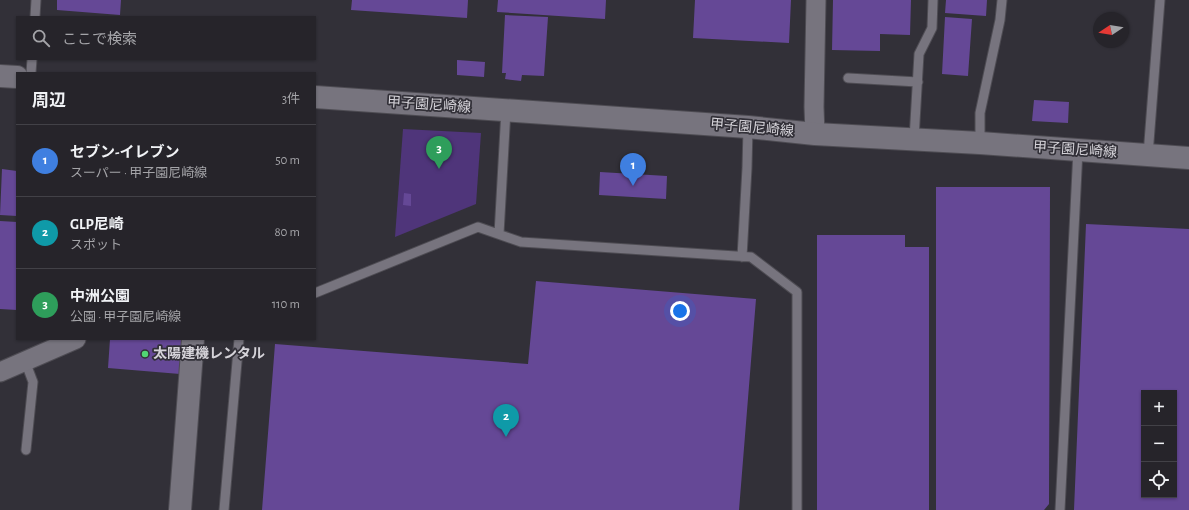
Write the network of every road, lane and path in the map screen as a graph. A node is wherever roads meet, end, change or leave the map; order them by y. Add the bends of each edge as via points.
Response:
1 (36, 0) edge
2 (816, 0) edge
3 (933, 0) edge
4 (1002, 0) edge
5 (1160, 0) edge
6 (35, 16) edge
7 (32, 60) edge
8 (32, 72) edge
9 (0, 76) edge
10 (16, 77) edge
11 (848, 78) dead end
12 (918, 82) junction
13 (316, 97) edge
14 (506, 110) junction
15 (748, 127) junction
16 (815, 134) junction
17 (914, 139) junction
18 (980, 143) junction
19 (1078, 150) junction
20 (1148, 155) junction
21 (1189, 158) edge
22 (499, 234) junction
23 (742, 257) junction
24 (316, 293) edge
25 (74, 340) edge
26 (193, 340) edge
27 (239, 340) edge
28 (26, 361) junction
29 (0, 372) edge
30 (26, 450) dead end
31 (180, 510) edge
32 (224, 510) edge
33 (797, 510) edge
34 (1060, 510) edge

1 - 6 lane
2 - 16 street
3 - 12 lane via 932,28 919,54
4 - 18 lane via 980,113
5 - 20 lane
7 - 8 lane
9 - 10 main road
11 - 12 lane
12 - 17 lane
13 - 14 main road, 甲子園尼崎線
14 - 15 main road, 甲子園尼崎線
14 - 22 lane
15 - 16 main road, 甲子園尼崎線
15 - 23 lane
16 - 17 main road, 甲子園尼崎線
17 - 18 main road, 甲子園尼崎線
18 - 19 main road, 甲子園尼崎線
19 - 20 main road, 甲子園尼崎線
19 - 34 lane
20 - 21 main road, 甲子園尼崎線
22 - 23 lane via 521,242
22 - 24 lane via 478,227
23 - 33 lane via 751,257 798,292
25 - 28 street
26 - 31 main road
27 - 32 lane
28 - 29 street
28 - 30 lane via 33,382

